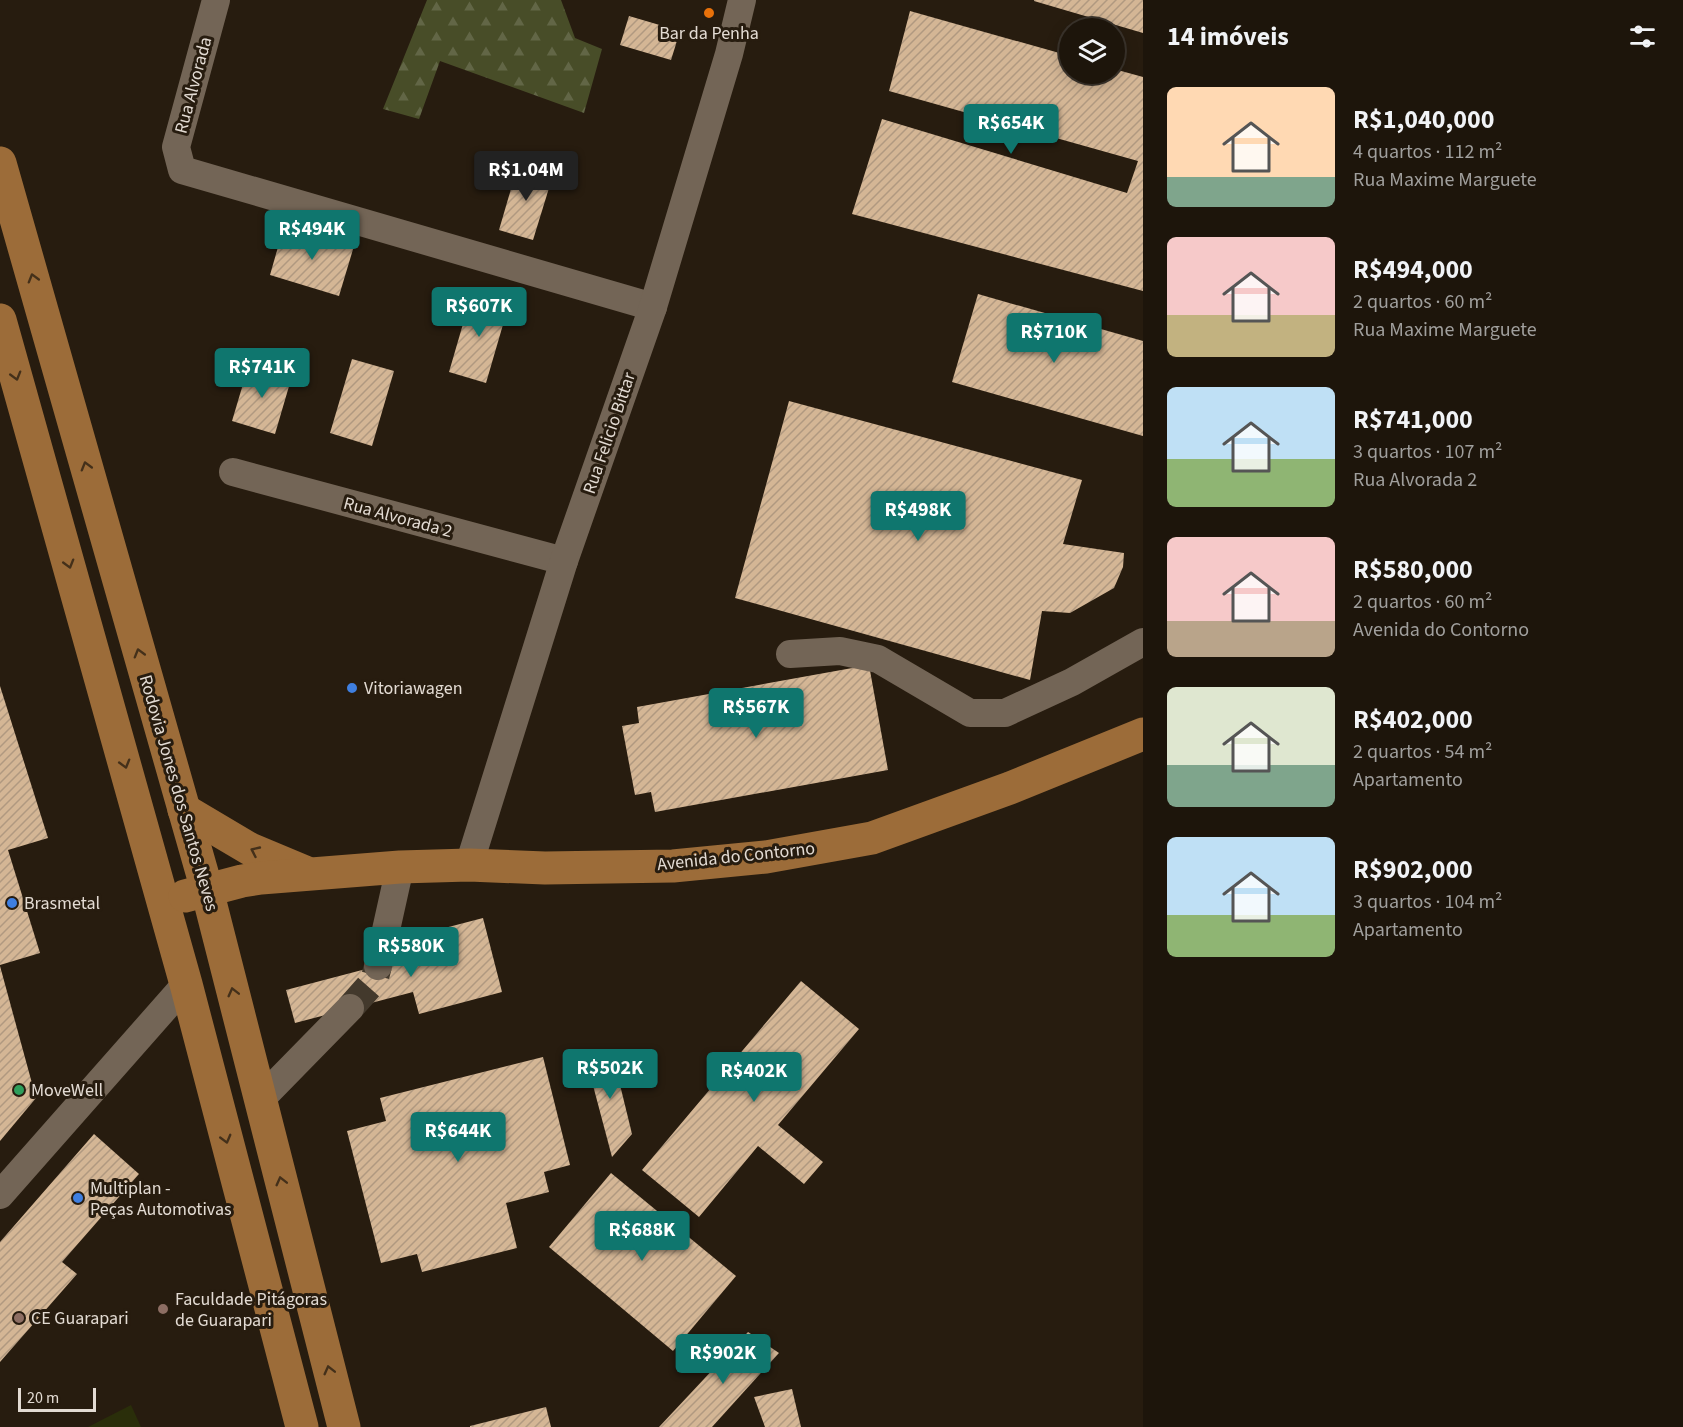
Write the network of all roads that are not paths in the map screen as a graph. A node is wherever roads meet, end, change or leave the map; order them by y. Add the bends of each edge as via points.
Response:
1 (216, 0) edge
2 (742, 0) edge
3 (0, 163) edge
4 (653, 308) junction
5 (0, 320) edge
6 (233, 472) dead end
7 (564, 561) junction
8 (1143, 642) edge
9 (790, 654) dead end
10 (1143, 734) edge
11 (184, 810) junction
12 (468, 865) junction
13 (400, 867) junction
14 (309, 874) junction
15 (164, 903) junction
16 (210, 904) junction
17 (174, 941) junction
18 (378, 966) tunnel mouth
19 (186, 984) junction
20 (350, 1008) tunnel mouth
21 (260, 1100) junction
22 (0, 1195) edge
23 (302, 1427) edge
24 (344, 1427) edge

1 - 4 street, Rua Alvorada via 176,147 182,170
2 - 4 street, Rua Felicio Bittar
11 -> 3 main road, Rodovia Jones dos Santos Neves
4 - 7 street, Rua Felicio Bittar
5 -> 15 main road
6 - 7 street, Rua Alvorada 2
7 - 12 street, Rua Felicio Bittar
8 - 9 street via 1072,682 1005,713 970,713 878,658 840,651
10 - 12 main road, Avenida do Contorno via 1010,789 872,838 766,857 674,866
14 -> 11 main road via 250,849
11 - 16 main road, Rodovia Jones dos Santos Neves
12 - 13 main road, Avenida do Contorno
13 - 14 main road, Avenida do Contorno
13 - 18 street
14 - 16 main road, Avenida do Contorno via 250,898
15 - 16 main road, Avenida do Contorno
15 - 17 main road
16 - 17 main road, Avenida do Contorno
21 -> 16 main road, Rodovia Jones dos Santos Neves
17 - 19 main road
19 - 22 street
19 -> 23 main road
20 - 21 street
24 -> 21 main road, Rodovia Jones dos Santos Neves

